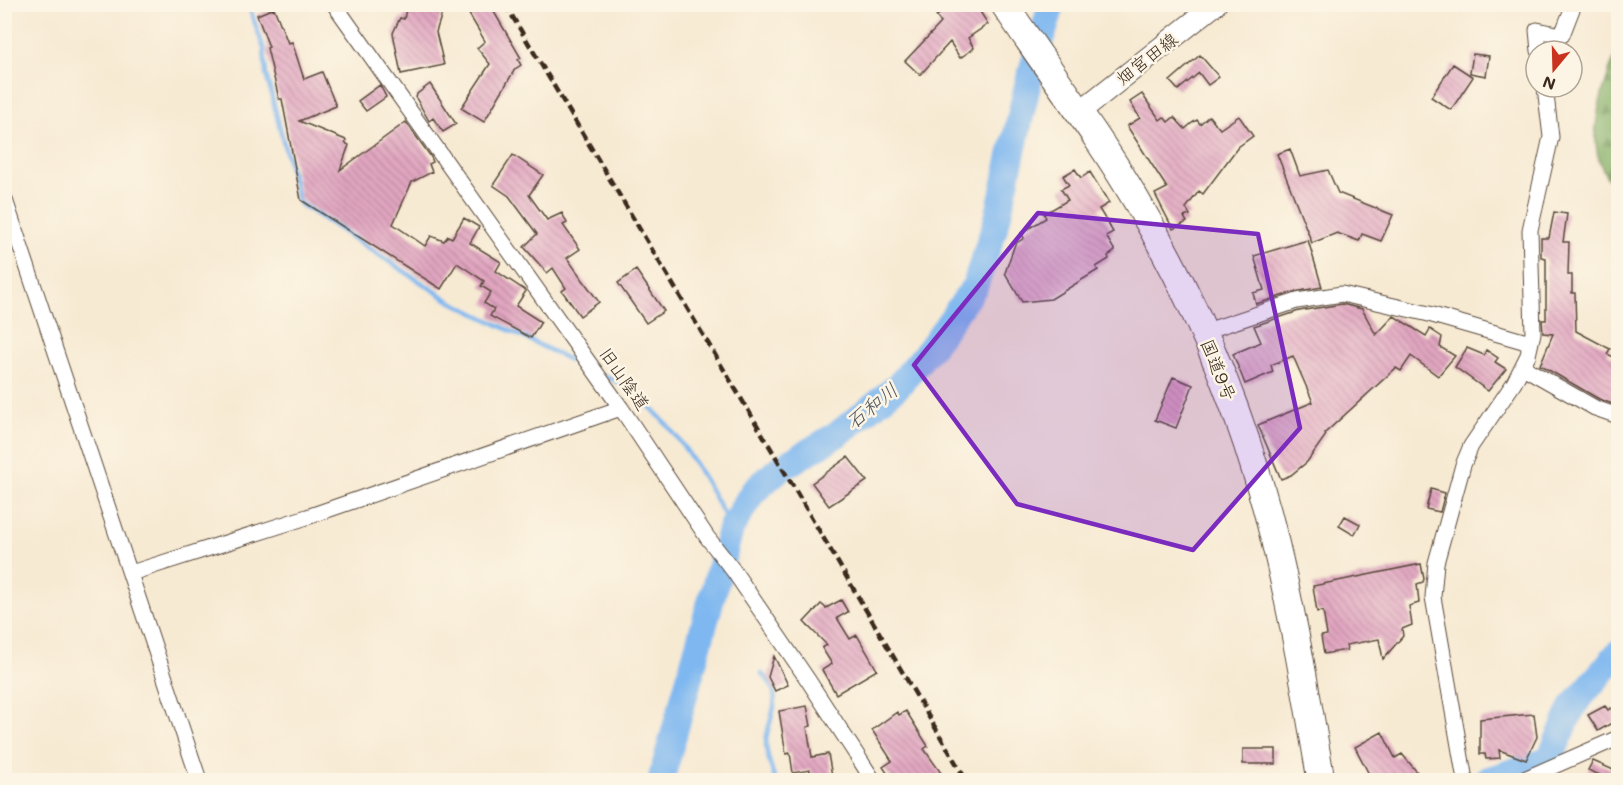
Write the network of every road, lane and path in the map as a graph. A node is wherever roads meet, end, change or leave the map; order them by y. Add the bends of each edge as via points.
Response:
1 (334, 4) edge
2 (1004, 4) edge
3 (1216, 4) edge
4 (1574, 4) edge
5 (1538, 39) edge
6 (1546, 99) edge
7 (1078, 113) junction
8 (4, 197) edge
9 (1203, 332) junction
10 (1530, 344) junction
11 (1523, 368) junction
12 (621, 408) junction
13 (1618, 416) edge
14 (131, 573) junction
15 (1618, 738) edge
16 (199, 780) edge
17 (873, 780) edge
18 (1321, 780) edge
19 (1465, 780) edge
20 (1522, 780) edge

1 - 12 street, 旧山陰道
2 - 7 highway, 国道9号
3 - 7 main road, 畑宮田線
4 - 5 street via 1562,35 1537,30
6 - 10 street via 1551,137 1530,230
7 - 9 highway, 国道9号 via 1136,199
8 - 14 street
9 - 10 street via 1297,302 1342,294 1429,314
9 - 18 highway, 国道9号 via 1267,511 1306,686
10 - 11 street
11 - 13 street via 1595,408
11 - 19 street via 1463,465 1434,575 1433,597
12 - 14 street via 307,517
12 - 17 street, 旧山陰道
14 - 16 street
15 - 20 street

